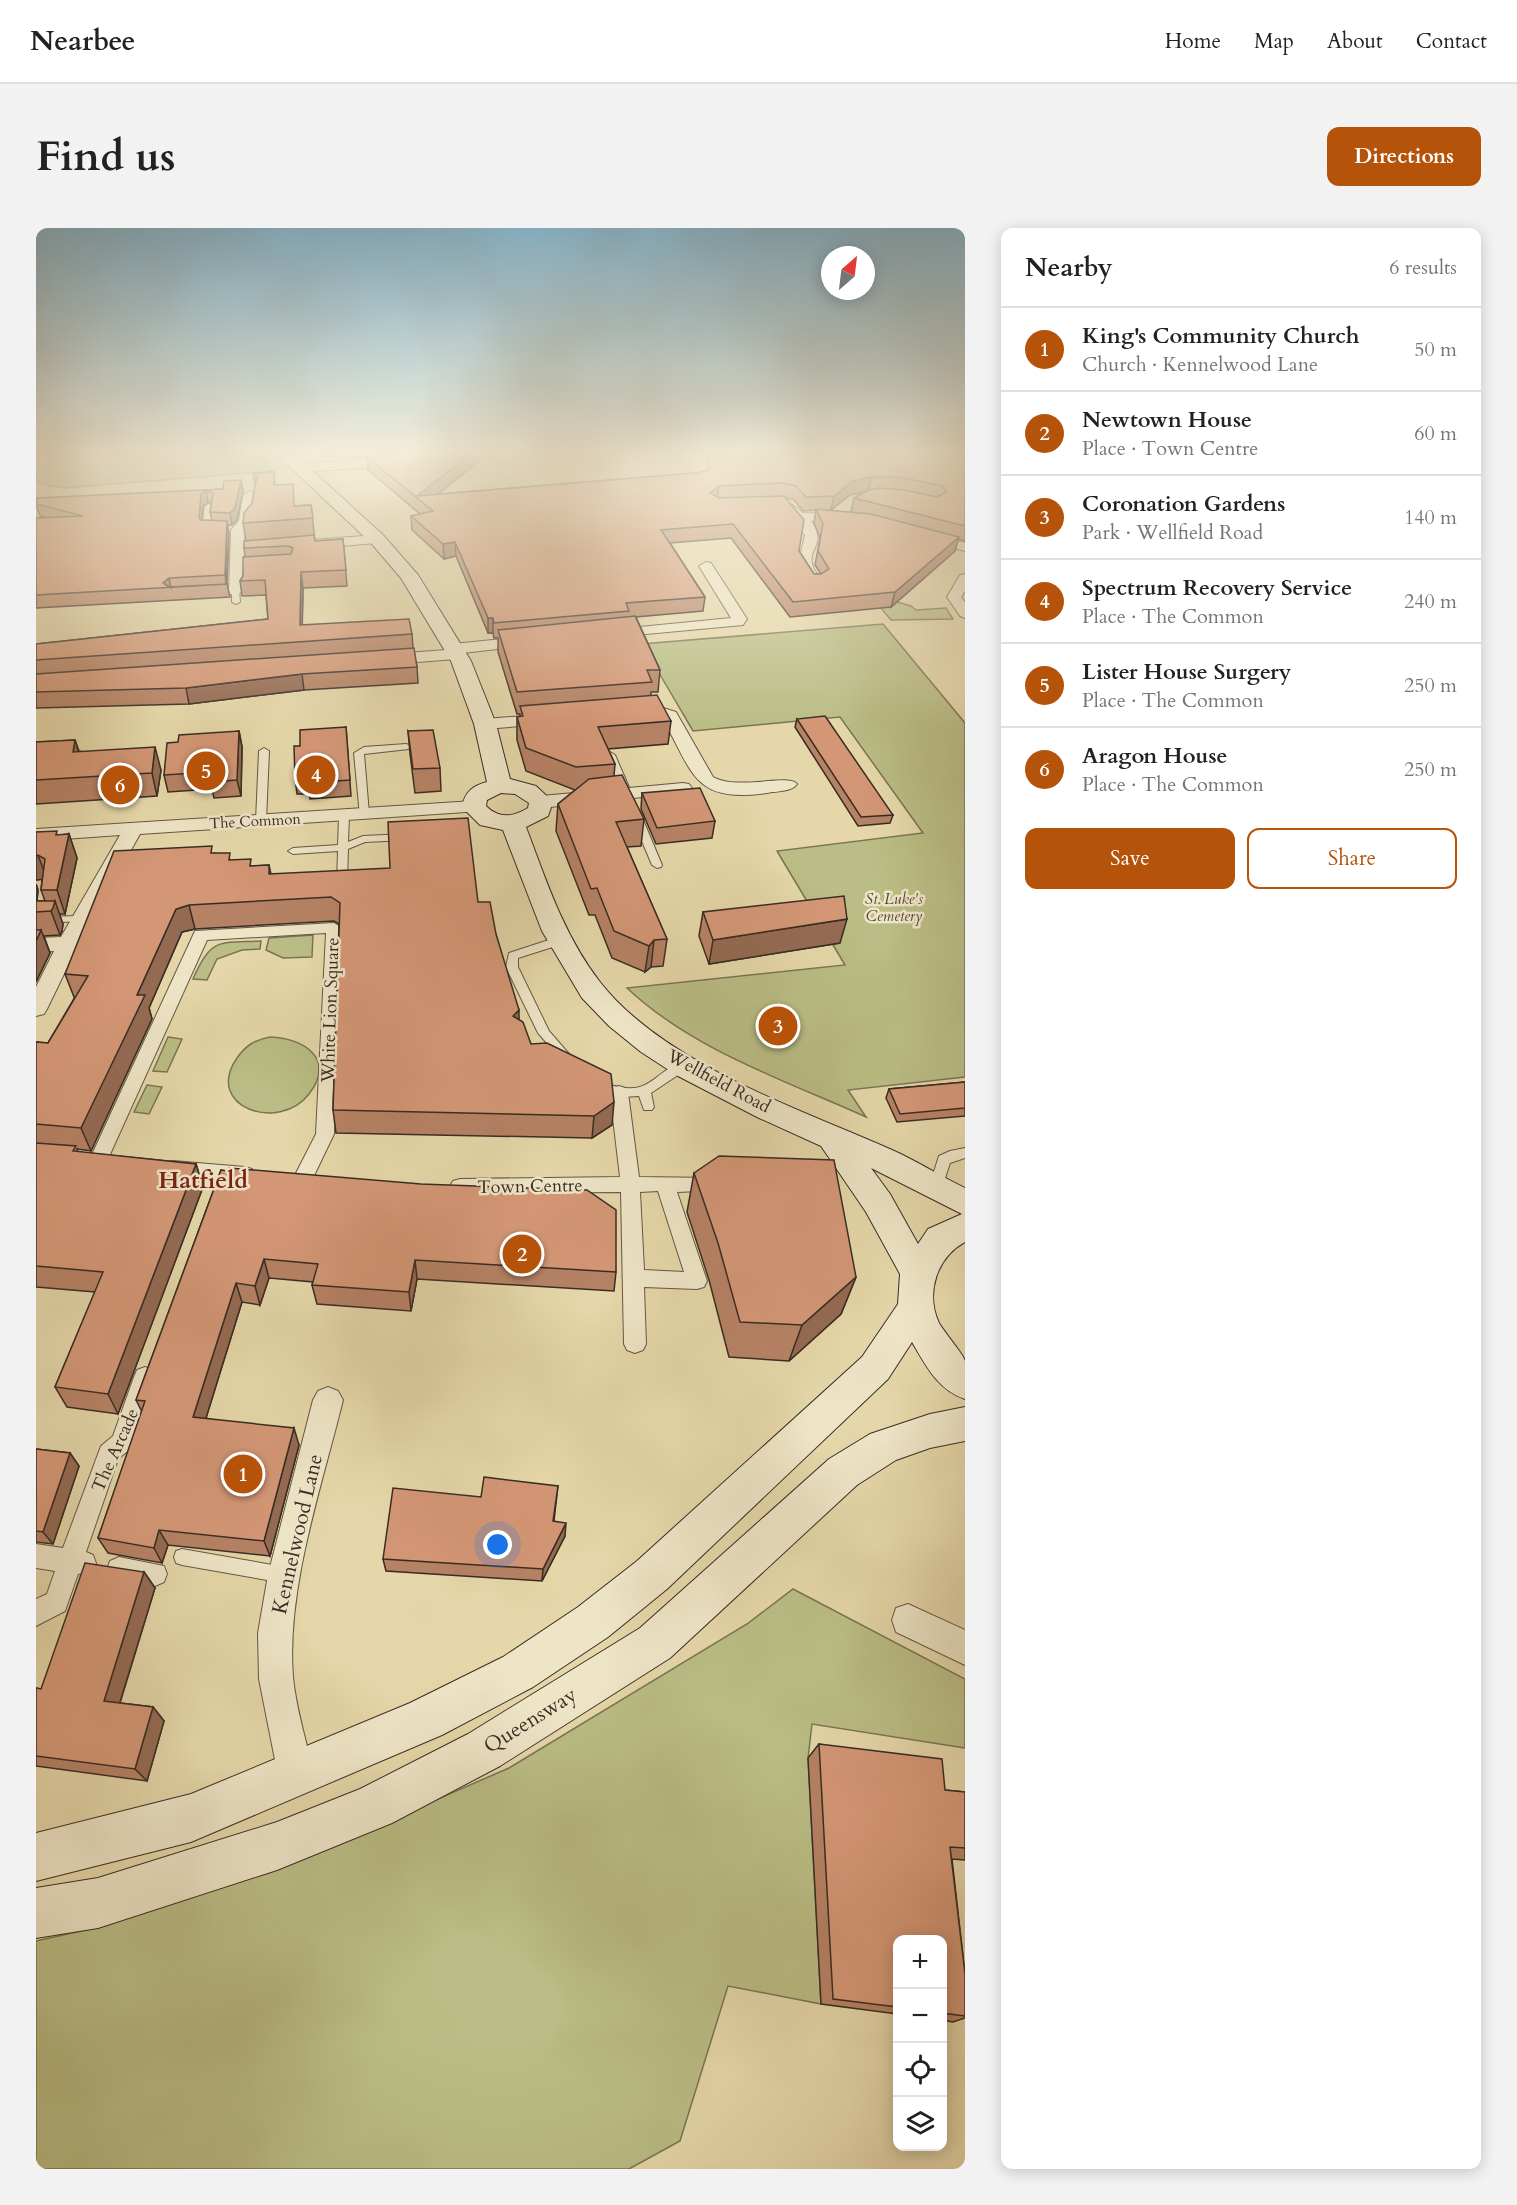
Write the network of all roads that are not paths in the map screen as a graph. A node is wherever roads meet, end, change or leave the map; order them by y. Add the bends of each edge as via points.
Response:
1 (236, 544) edge
2 (319, 544) edge
3 (380, 544) edge
4 (810, 544) edge
5 (949, 544) edge
6 (965, 548) edge
7 (239, 550) junction
8 (706, 566) dead end
9 (965, 578) edge
10 (817, 583) edge
11 (204, 593) edge
12 (236, 597) joint
13 (965, 613) edge
14 (591, 636) edge
15 (544, 640) edge
16 (454, 651) junction
17 (367, 661) edge
18 (623, 714) edge
19 (566, 718) edge
20 (485, 724) junction
21 (406, 747) edge
22 (264, 751) dead end
23 (610, 755) edge
24 (788, 784) dead end
25 (500, 786) junction
26 (682, 788) edge
27 (627, 794) junction
28 (541, 802) junction
29 (474, 807) junction
30 (364, 814) junction
31 (344, 816) junction
32 (261, 821) junction
33 (513, 823) junction
34 (134, 828) junction
35 (36, 835) edge
36 (420, 836) edge
37 (343, 848) junction
38 (293, 850) dead end
39 (657, 865) dead end
40 (342, 882) edge
41 (40, 917) edge
42 (81, 919) junction
43 (558, 941) junction
44 (68, 943) junction
45 (36, 945) edge
46 (36, 1009) edge
47 (683, 1066) junction
48 (581, 1072) edge
49 (594, 1082) edge
50 (644, 1091) junction
51 (619, 1093) junction
52 (648, 1107) dead end
53 (832, 1137) junction
54 (965, 1153) edge
55 (77, 1159) edge
56 (98, 1161) junction
57 (122, 1163) edge
58 (156, 1166) edge
59 (221, 1172) junction
60 (303, 1179) junction
61 (327, 1181) edge
62 (630, 1184) junction
63 (665, 1184) junction
64 (734, 1185) edge
65 (445, 1187) edge
66 (935, 1190) junction
67 (212, 1198) edge
68 (965, 1202) edge
69 (965, 1226) edge
70 (634, 1278) junction
71 (917, 1291) junction
72 (635, 1344) dead end
73 (154, 1352) edge
74 (965, 1383) edge
75 (328, 1400) dead end
76 (965, 1424) edge
77 (36, 1556) edge
78 (182, 1557) dead end
79 (70, 1563) junction
80 (36, 1569) edge
81 (155, 1574) dead end
82 (284, 1575) junction
83 (36, 1613) edge
84 (908, 1620) dead end
85 (965, 1648) edge
86 (296, 1775) junction
87 (36, 1857) edge
88 (36, 1913) edge

1 - 7 street
2 - 7 street
3 - 16 main road via 409,575
4 - 10 street via 804,560 807,573
5 - 6 street
7 - 12 street via 242,568
8 - 14 street via 722,580 738,622
9 - 13 street via 954,597
11 - 12 lane
15 - 16 street
16 - 17 street
16 - 20 main road
18 - 24 street via 657,711 670,716 706,780 715,788
19 - 20 street
20 - 25 main road
21 - 30 lane via 359,753
22 - 32 lane
23 - 27 lane
25 - 28 main road via 519,787 536,794
25 - 29 main road via 476,797
26 - 27 street
27 - 28 street
27 - 39 lane
28 - 33 main road via 539,811
29 - 30 street, The Common
29 - 33 main road via 481,816 496,823
30 - 31 street, The Common
31 - 32 street, The Common
31 - 37 lane
32 - 34 street, The Common
33 - 43 main road, Wellfield Road
34 - 35 street, The Common
34 - 42 street
36 - 37 lane via 363,838
37 - 38 lane
37 - 40 lane
41 - 42 lane
42 - 44 street
43 - 47 main road, Wellfield Road via 593,991 630,1028
43 - 48 lane via 513,956 512,967 538,1035
44 - 45 street
44 - 46 street
47 - 50 lane
47 - 53 main road, Wellfield Road
49 - 51 lane
50 - 51 lane
50 - 52 lane
51 - 62 street
53 - 66 main road, Wellfield Road via 888,1161
53 - 71 main road, Wellfield Road via 878,1203
54 - 66 lane via 944,1160
55 - 56 street
56 - 57 street
56 - 60 street, White Lion Square via 201,935 334,928 325,1134
58 - 59 street
59 - 60 street
59 - 67 street
60 - 61 street
62 - 63 street, Town Centre
62 - 65 street, Town Centre
62 - 70 street
63 - 64 street, Town Centre
63 - 70 street via 697,1281
66 - 68 main road, Wellfield Road
69 - 71 main road via 940,1239
70 - 72 street
71 - 74 main road, Wellfield Road via 923,1328 945,1364
71 - 86 main road via 875,1368 652,1575 593,1622 518,1672 426,1719
73 - 79 street, The Arcade via 122,1442 109,1453
75 - 82 street, Kennelwood Lane
76 - 88 main road, Queensway via 884,1446 843,1472 655,1643 483,1750 375,1806 277,1846 99,1903
77 - 79 street
78 - 82 lane
79 - 80 street
79 - 81 street
79 - 83 street, The Arcade via 56,1602
82 - 86 street, Kennelwood Lane via 275,1634 276,1679
84 - 85 street
86 - 87 main road via 190,1818

